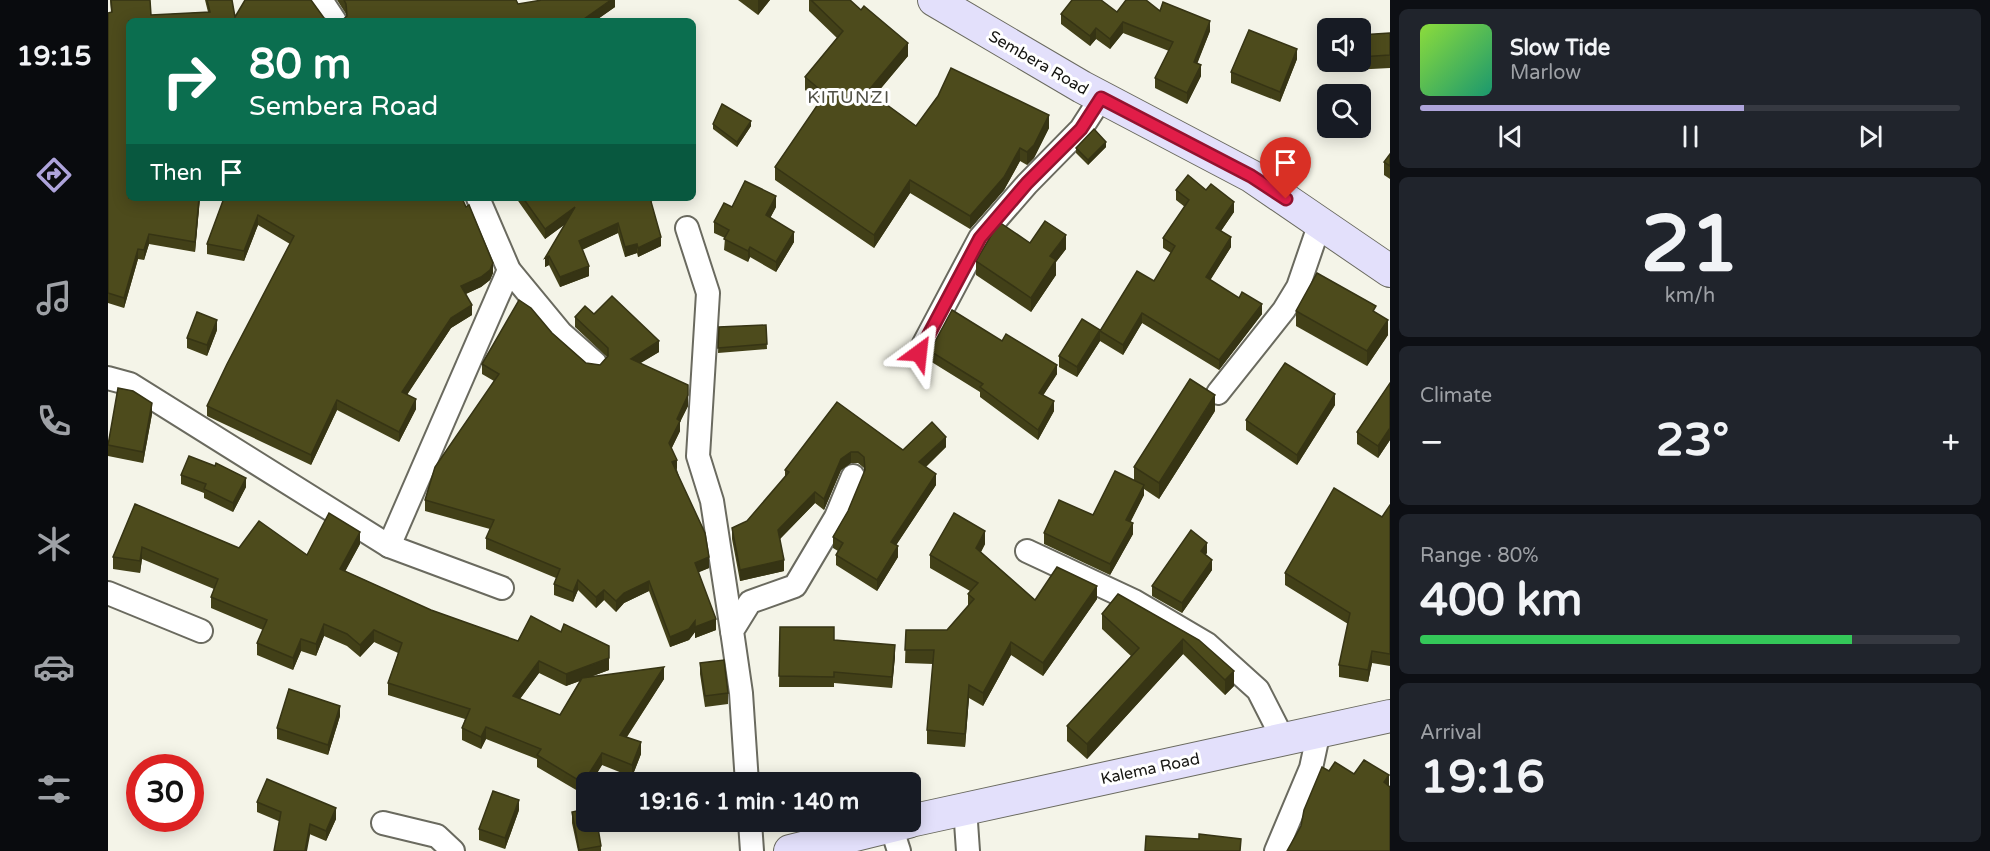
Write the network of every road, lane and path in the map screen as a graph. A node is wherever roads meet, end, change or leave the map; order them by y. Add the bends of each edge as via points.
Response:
1 (321, 0) edge
2 (934, 0) edge
3 (333, 18) edge
4 (1101, 98) junction
5 (479, 201) edge
6 (1320, 223) junction
7 (687, 228) dead end
8 (509, 270) junction
9 (1390, 271) edge
10 (919, 353) dead end
11 (595, 363) edge
12 (108, 378) edge
13 (1218, 393) dead end
14 (853, 476) dead end
15 (388, 546) junction
16 (1027, 551) dead end
17 (502, 588) dead end
18 (108, 593) edge
19 (201, 631) dead end
20 (732, 631) junction
21 (1390, 716) edge
22 (1319, 731) junction
23 (1283, 739) junction
24 (746, 772) edge
25 (965, 808) junction
26 (383, 823) dead end
27 (921, 823) edge
28 (751, 832) edge
29 (891, 832) edge
30 (453, 851) edge
31 (752, 851) edge
32 (790, 851) edge
33 (968, 851) edge
34 (1276, 851) edge

1 - 3 street
2 - 4 street, Sembera Road
4 - 6 street, Sembera Road via 1251,176
4 - 10 street via 1081,129 980,238
5 - 8 street
6 - 9 street, Sembera Road
6 - 13 street via 1298,287
7 - 20 street via 708,293 698,456 712,501
8 - 11 street via 561,333
8 - 15 street
12 - 15 street via 130,384
14 - 20 street via 836,518 795,586 750,602
15 - 17 street
16 - 23 street via 1134,601 1207,644 1258,690
18 - 19 street
20 - 24 street
21 - 22 street, Kalema Road
22 - 23 street, Kalema Road
22 - 34 street via 1311,768
23 - 25 street, Kalema Road
25 - 27 street, Kalema Road
25 - 33 street
26 - 30 street via 437,836
28 - 31 street
29 - 32 street, Kalema Road

